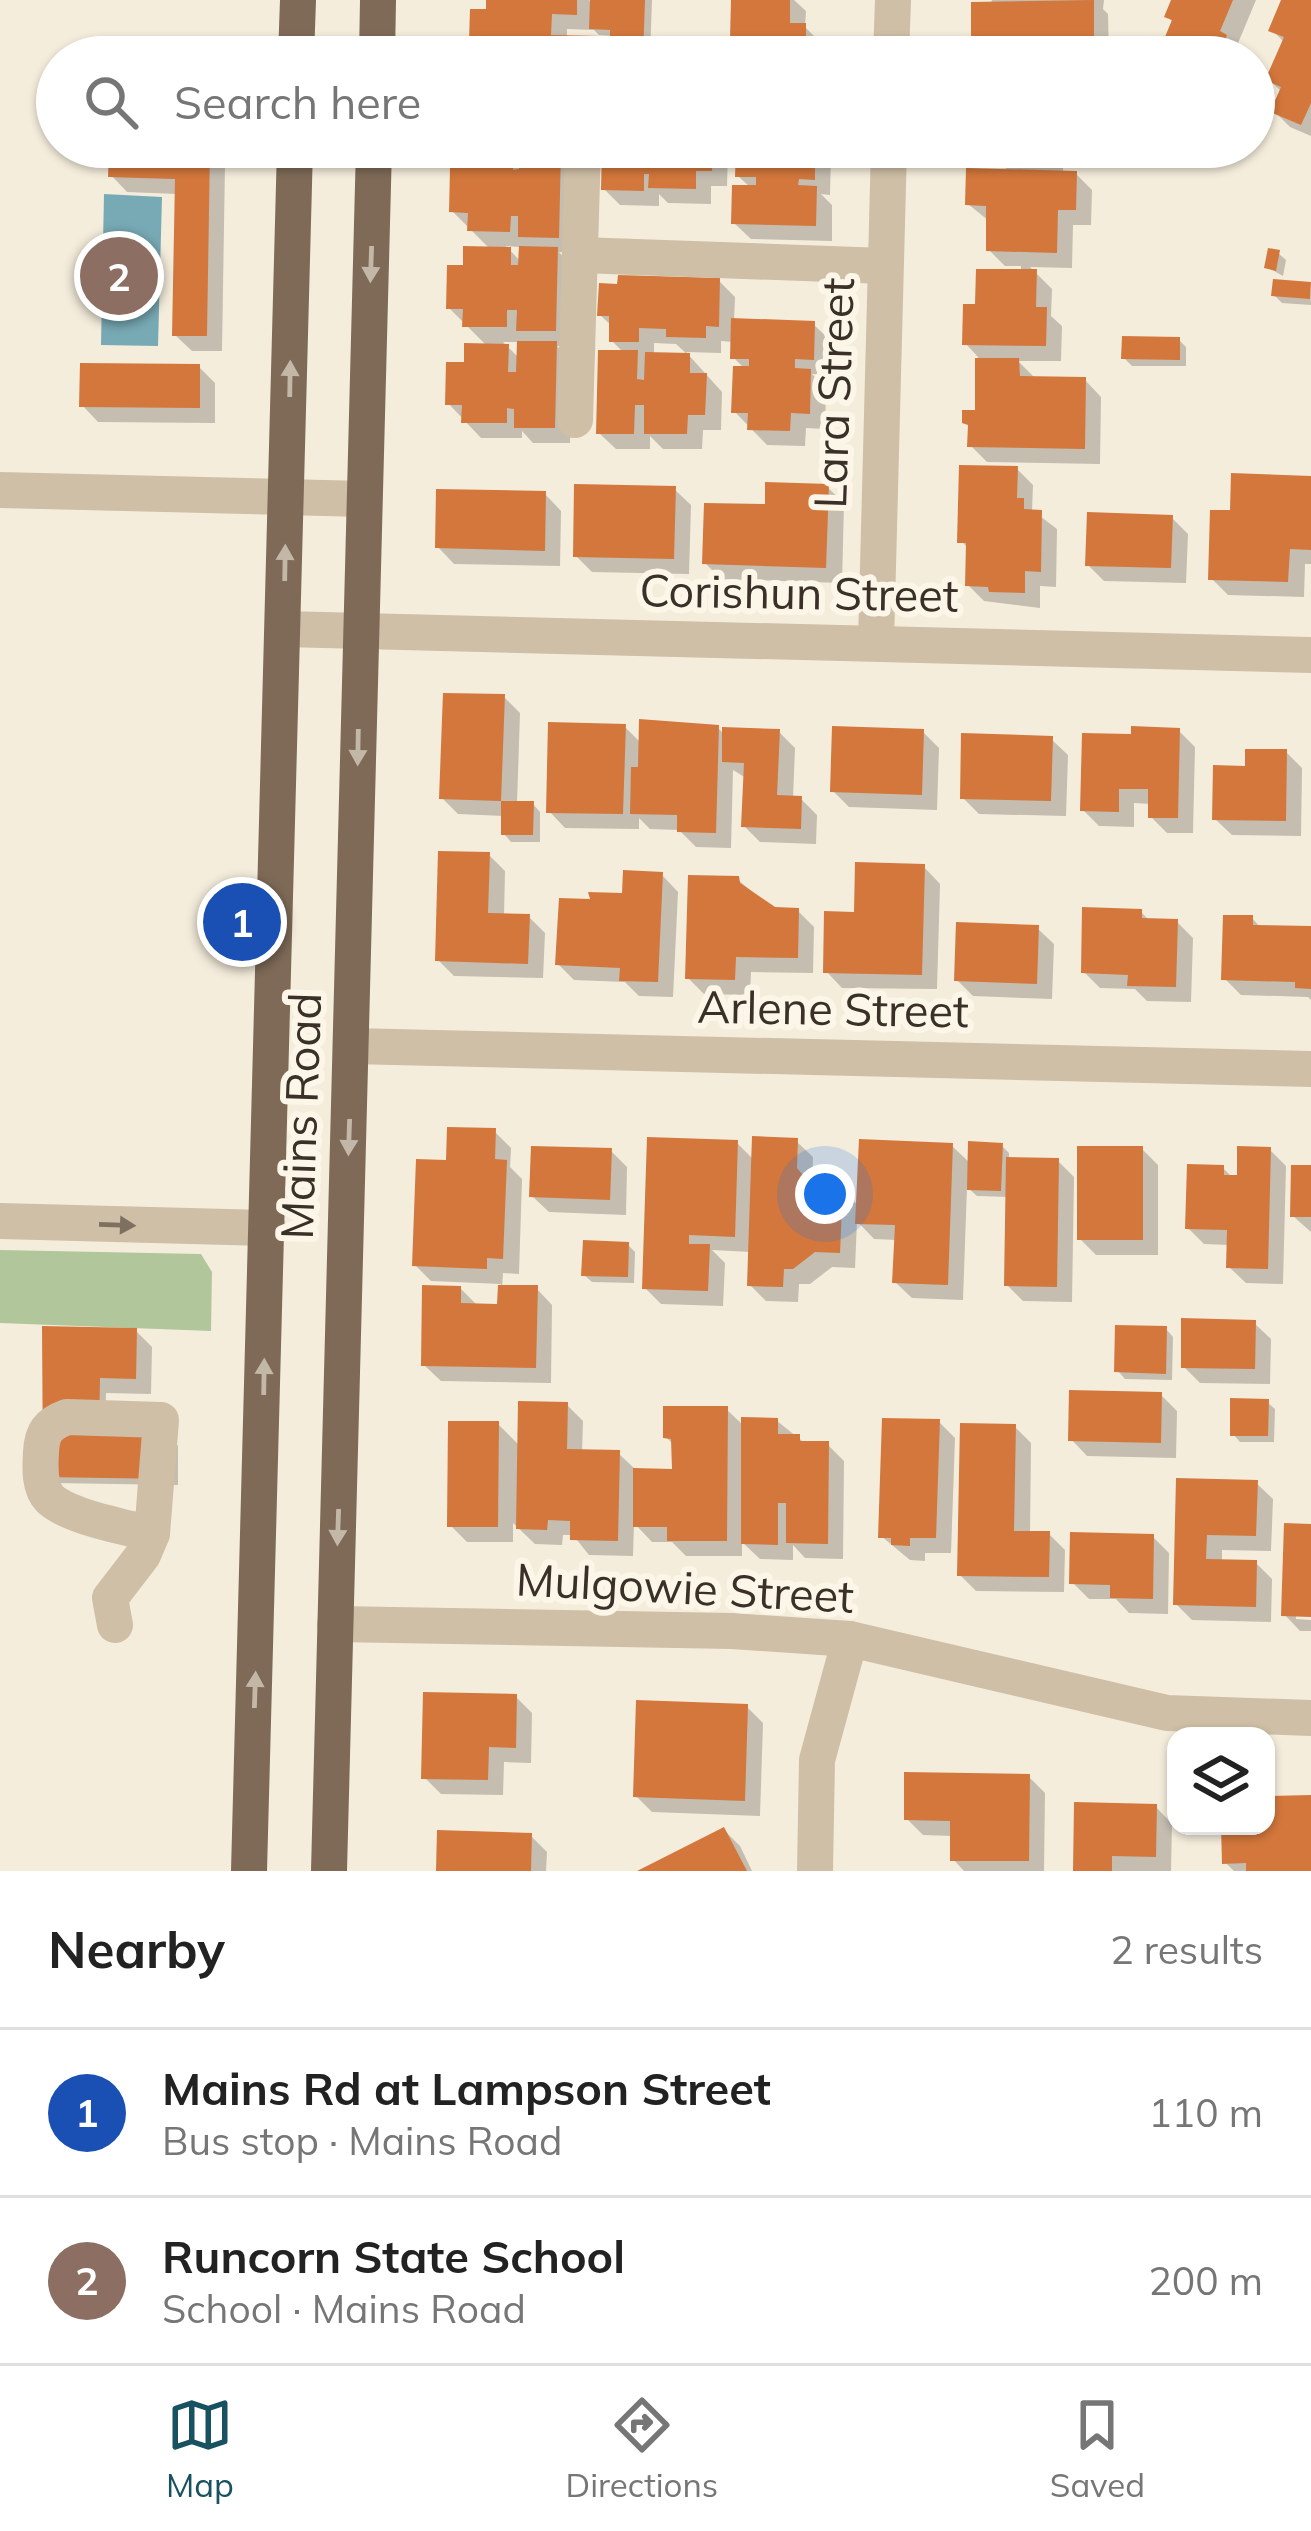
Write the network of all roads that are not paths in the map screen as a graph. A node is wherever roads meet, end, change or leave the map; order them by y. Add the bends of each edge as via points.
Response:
1 (298, 0) edge
2 (378, 0) edge
3 (893, 0) edge
4 (297, 36) edge
5 (377, 36) edge
6 (892, 36) edge
7 (295, 168) edge
8 (373, 168) edge
9 (582, 168) edge
10 (888, 168) edge
11 (580, 256) junction
12 (885, 266) junction
13 (575, 420) dead end
14 (0, 490) edge
15 (287, 496) junction
16 (364, 499) junction
17 (284, 629) junction
18 (362, 630) junction
19 (876, 643) junction
20 (1311, 655) edge
21 (352, 1046) junction
22 (1311, 1069) edge
23 (0, 1221) edge
24 (268, 1228) junction
25 (152, 1534) dead end
26 (334, 1624) junction
27 (116, 1625) dead end
28 (850, 1639) junction
29 (1311, 1718) edge
30 (249, 1871) edge
31 (329, 1871) edge
32 (814, 1871) edge

1 - 4 main road
2 - 5 main road
3 - 6 street
15 -> 7 main road, Mains Road
8 -> 16 main road, Mains Road
9 - 11 street
10 - 12 street, Lara Street
11 - 12 street
11 - 13 street
12 - 19 street, Lara Street
14 - 15 street
15 - 16 street
17 -> 15 main road, Mains Road
16 - 18 main road, Mains Road
17 - 18 street, Corishun Street
17 - 24 main road, Mains Road
18 - 19 street, Corishun Street
18 -> 21 main road, Mains Road
19 - 20 street, Corishun Street
21 - 22 street, Arlene Street
21 -> 26 main road, Mains Road
23 -> 24 street
30 -> 24 main road, Mains Road
25 - 27 street via 110,1598
26 - 28 street, Mulgowie Street
26 - 31 main road, Mains Road
28 - 29 street, Mulgowie Street via 1167,1713
28 - 32 street via 817,1760

